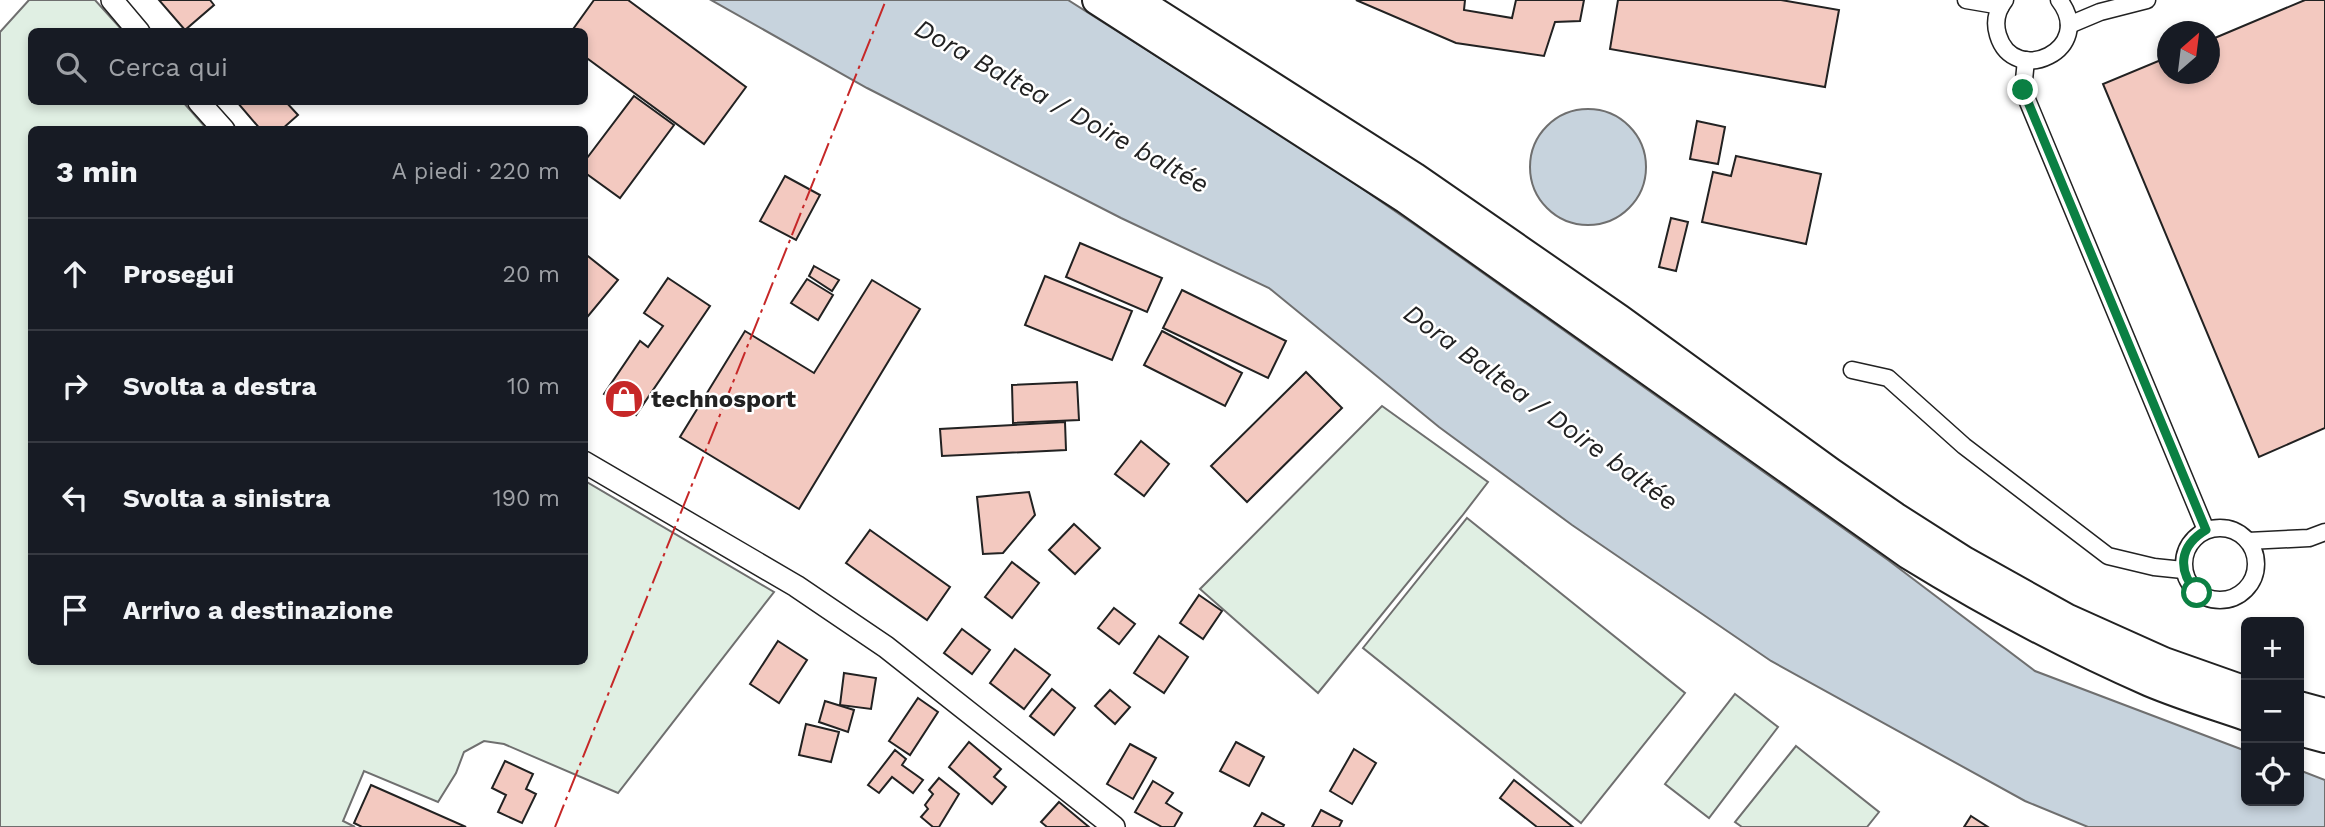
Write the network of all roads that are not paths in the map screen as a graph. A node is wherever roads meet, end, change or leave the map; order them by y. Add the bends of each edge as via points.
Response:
1 (112, 0) edge
2 (1097, 0) edge
3 (1136, 0) edge
4 (1966, 0) edge
5 (2059, 0) edge
6 (2147, 0) edge
7 (2003, 3) edge
8 (2069, 25) junction
9 (136, 28) edge
10 (2026, 60) junction
11 (202, 105) edge
12 (220, 126) edge
13 (1852, 370) dead end
14 (588, 464) edge
15 (2206, 530) junction
16 (2325, 532) edge
17 (2248, 541) junction
18 (2183, 570) junction
19 (2241, 689) edge
20 (2304, 707) edge
21 (2325, 713) edge
22 (2241, 714) edge
23 (2304, 732) edge
24 (2325, 738) edge
25 (1114, 827) edge

1 - 9 main road
2 - 22 highway via 1406,199 1908,554 2064,643 2153,683
3 - 19 highway via 1414,177 1964,561 2066,618 2164,662
4 - 7 street
5 - 8 street
6 - 8 street
7 - 10 street via 1996,17 1999,40
8 - 10 street via 2060,48 2050,56
10 - 15 street via 2023,90
11 - 12 main road
13 - 18 street via 1888,377 1964,446 2108,556
14 - 25 main road via 796,586 886,647
15 - 17 street via 2229,529
15 - 18 street via 2188,546
16 - 17 street via 2309,538
17 - 18 street via 2256,566 2246,590 2235,598 2208,599 2188,583
20 - 21 highway
23 - 24 highway

